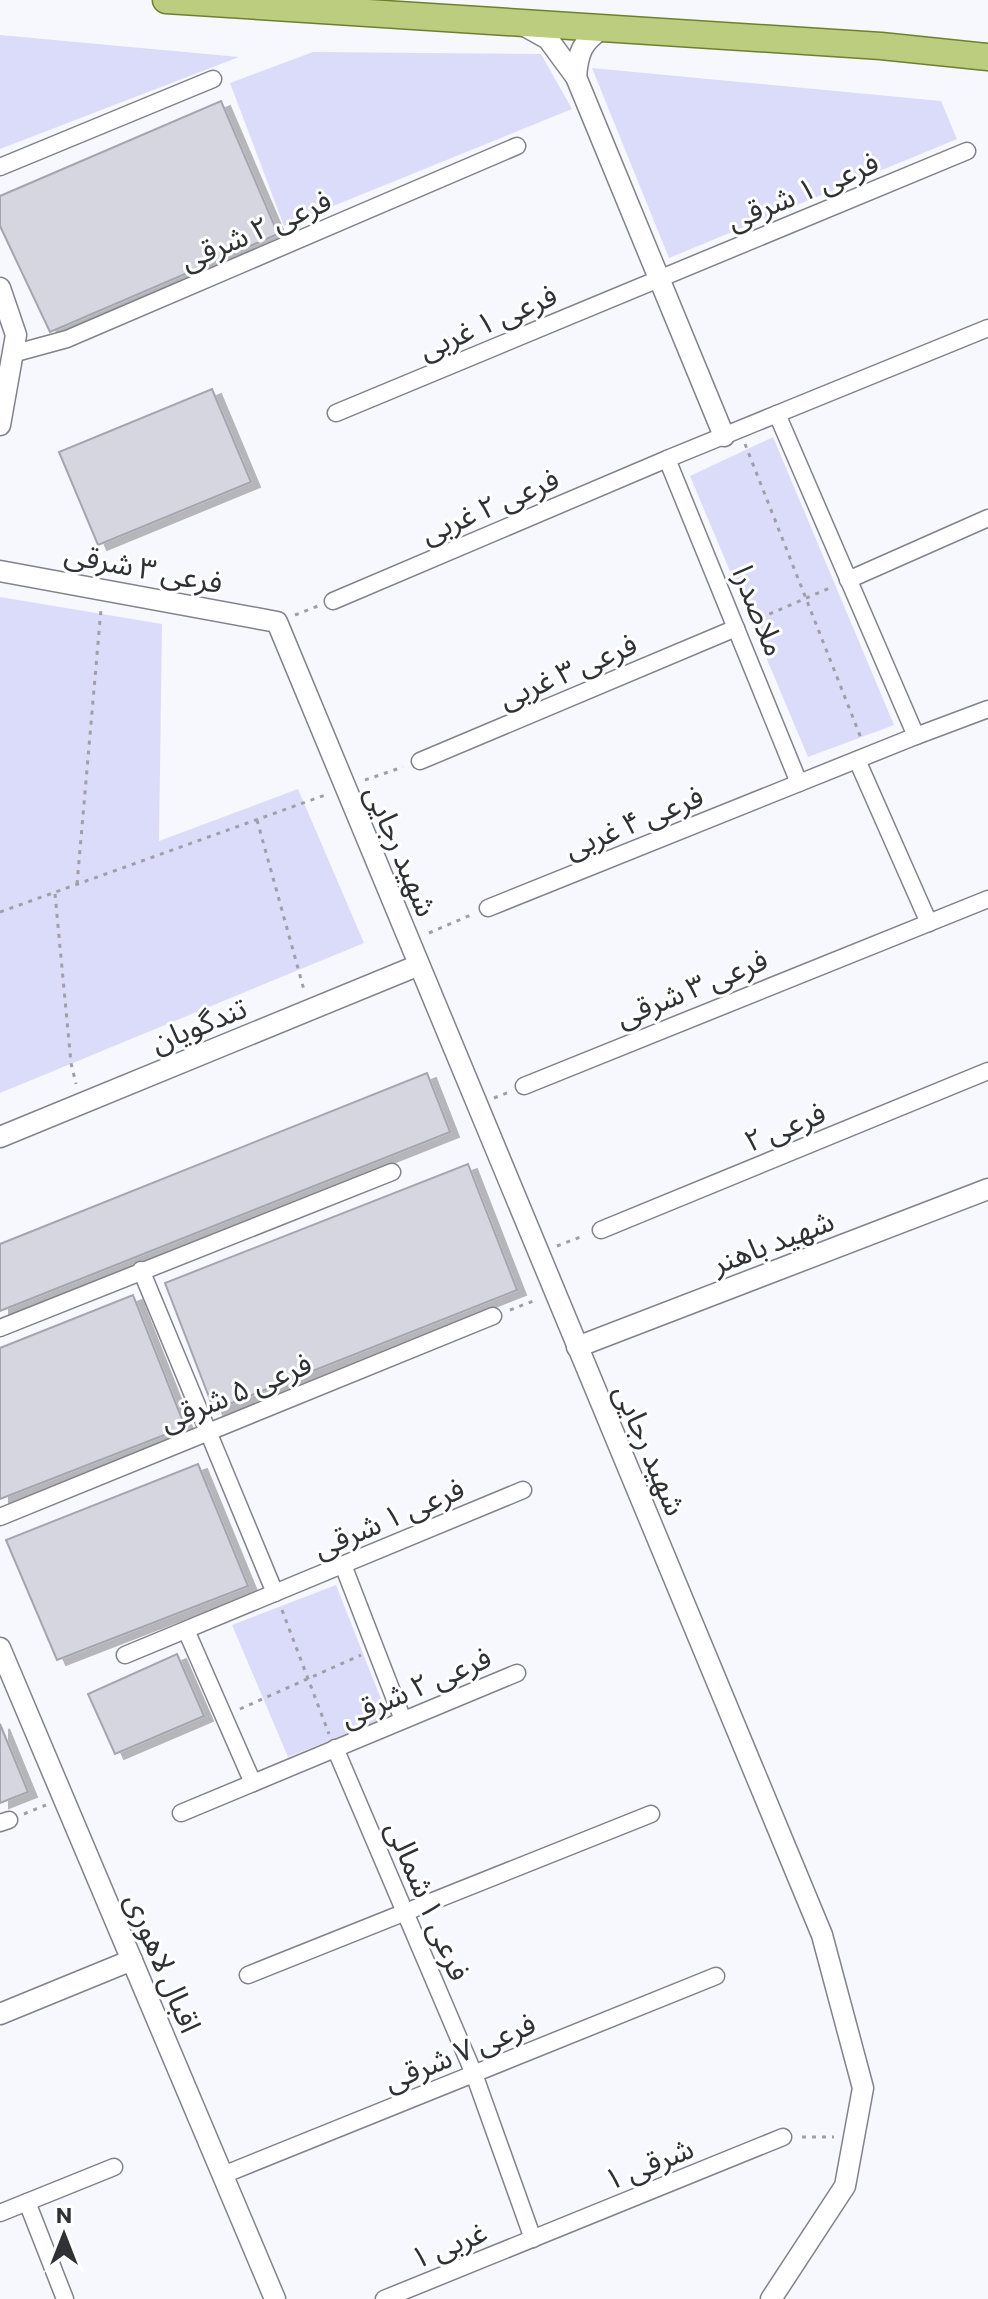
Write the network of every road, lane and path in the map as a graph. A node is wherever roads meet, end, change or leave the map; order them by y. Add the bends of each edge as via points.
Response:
1 (166, 0) edge
2 (520, 23) junction
3 (603, 28) junction
4 (988, 57) edge
5 (576, 77) junction
6 (213, 79) dead end
7 (517, 146) dead end
8 (967, 151) dead end
9 (0, 167) edge
10 (659, 279) junction
11 (0, 288) edge
12 (988, 328) edge
13 (12, 354) junction
14 (336, 413) dead end
15 (777, 414) junction
16 (0, 425) edge
17 (732, 433) junction
18 (667, 459) junction
19 (988, 518) edge
20 (0, 571) edge
21 (848, 580) junction
22 (103, 588) junction
23 (806, 598) junction
24 (333, 601) joint
25 (277, 622) junction
26 (736, 628) junction
27 (988, 709) edge
28 (916, 736) junction
29 (862, 758) junction
30 (420, 761) joint
31 (799, 783) junction
32 (345, 787) junction
33 (257, 820) junction
34 (77, 884) junction
35 (55, 892) junction
36 (988, 899) edge
37 (488, 908) joint
38 (0, 912) edge
39 (929, 923) junction
40 (409, 941) junction
41 (419, 965) junction
42 (308, 1010) junction
43 (988, 1071) edge
44 (524, 1086) joint
45 (85, 1102) junction
46 (477, 1105) junction
47 (0, 1137) edge
48 (392, 1172) dead end
49 (988, 1189) edge
50 (601, 1230) joint
51 (538, 1253) junction
52 (141, 1270) junction
53 (555, 1293) junction
54 (493, 1316) joint
55 (0, 1328) edge
56 (577, 1347) junction
57 (209, 1431) junction
58 (523, 1490) dead end
59 (0, 1517) edge
60 (343, 1565) junction
61 (275, 1593) junction
62 (186, 1630) junction
63 (0, 1648) edge
64 (375, 1648) junction
65 (125, 1655) dead end
66 (517, 1673) dead end
67 (308, 1679) junction
68 (224, 1717) junction
69 (403, 1720) junction
70 (335, 1748) junction
71 (253, 1783) junction
72 (64, 1799) junction
73 (181, 1813) dead end
74 (651, 1814) dead end
75 (4, 1821) edge
76 (404, 1913) junction
77 (132, 1960) junction
78 (248, 1975) dead end
79 (716, 1976) dead end
80 (0, 2014) edge
81 (474, 2074) junction
82 (854, 2136) junction
83 (783, 2137) joint
84 (114, 2167) dead end
85 (223, 2175) junction
86 (27, 2202) junction
87 (0, 2213) edge
88 (533, 2239) junction
89 (65, 2299) edge
90 (275, 2299) edge
91 (384, 2299) edge
92 (771, 2299) edge

1 - 2 main road
2 - 3 main road
2 - 5 street via 548,39
3 - 4 main road
3 - 5 street via 578,54
5 - 10 street
6 - 9 street
7 - 13 street, فرعی ۲ شرقی via 67,339
8 - 10 street, فرعی ۱ شرقی
10 - 14 street, فرعی ۱ غربی
10 - 17 street
11 - 13 street via 16,335
12 - 15 street
13 - 16 street
15 - 17 street
15 - 21 street
17 - 18 street
17 - 23 path
18 - 24 street, فرعی ۲ غربی
18 - 26 street, ملاصدرا
19 - 21 street
20 - 22 street, فرعی ۳ شرقی
21 - 23 path
21 - 28 street
22 - 25 street, فرعی ۳ شرقی
22 - 34 path
23 - 26 path
23 - 29 path
24 - 25 path
25 - 32 street, شهید رجایی
26 - 30 street, فرعی ۳ غربی
26 - 31 street, ملاصدرا
27 - 28 street
28 - 29 street
29 - 31 street
29 - 39 street
30 - 32 path
31 - 37 street, فرعی ۴ غربی
32 - 33 path
32 - 40 street, شهید رجایی
33 - 34 path
33 - 42 path
34 - 35 path
35 - 38 path
35 - 45 path via 71,1063
36 - 39 street
37 - 40 path
39 - 44 street, فرعی ۳ شرقی
40 - 41 street, شهید رجایی
41 - 42 street, تندگویان
41 - 46 street, شهید رجایی
42 - 45 street, تندگویان
43 - 50 street, فرعی ۲
44 - 46 path
45 - 47 street, تندگویان
46 - 51 street, شهید رجایی
48 - 52 street
49 - 56 street, شهید باهنر
50 - 51 path
51 - 53 street, شهید رجایی
52 - 55 street
52 - 57 street
53 - 54 path
53 - 56 street, شهید رجایی
54 - 57 street, فرعی ۵ شرقی
56 - 82 street, شهید رجایی via 822,1935 863,2088
57 - 59 street, فرعی ۵ شرقی
57 - 61 street
58 - 60 street, فرعی ۱ شرقی
60 - 61 street, فرعی ۱ شرقی
60 - 64 street
61 - 62 street
61 - 67 path
62 - 65 street
62 - 68 street
63 - 72 street, اقبال لاهوری
64 - 67 path
64 - 69 street
66 - 69 street, فرعی ۲ شرقی
67 - 68 path
67 - 70 path
68 - 71 street
69 - 70 street, فرعی ۲ شرقی
70 - 71 street
70 - 76 street, فرعی ۱ شمالی
71 - 73 street
72 - 75 path
72 - 77 street, اقبال لاهوری
74 - 76 street
76 - 78 street
76 - 81 street, فرعی ۱ شمالی
77 - 80 street
77 - 85 street, اقبال لاهوری
79 - 81 street, فرعی ۷ شرقی
81 - 85 street, فرعی ۷ شرقی
81 - 88 street, فرعی ۱ شمالی
82 - 83 path
82 - 92 street, شهید رجایی via 845,2186
83 - 88 street, ۱ شرقی
84 - 86 street
85 - 90 street, اقبال لاهوری
86 - 87 street
86 - 89 street
88 - 91 street, ۱ غربی

